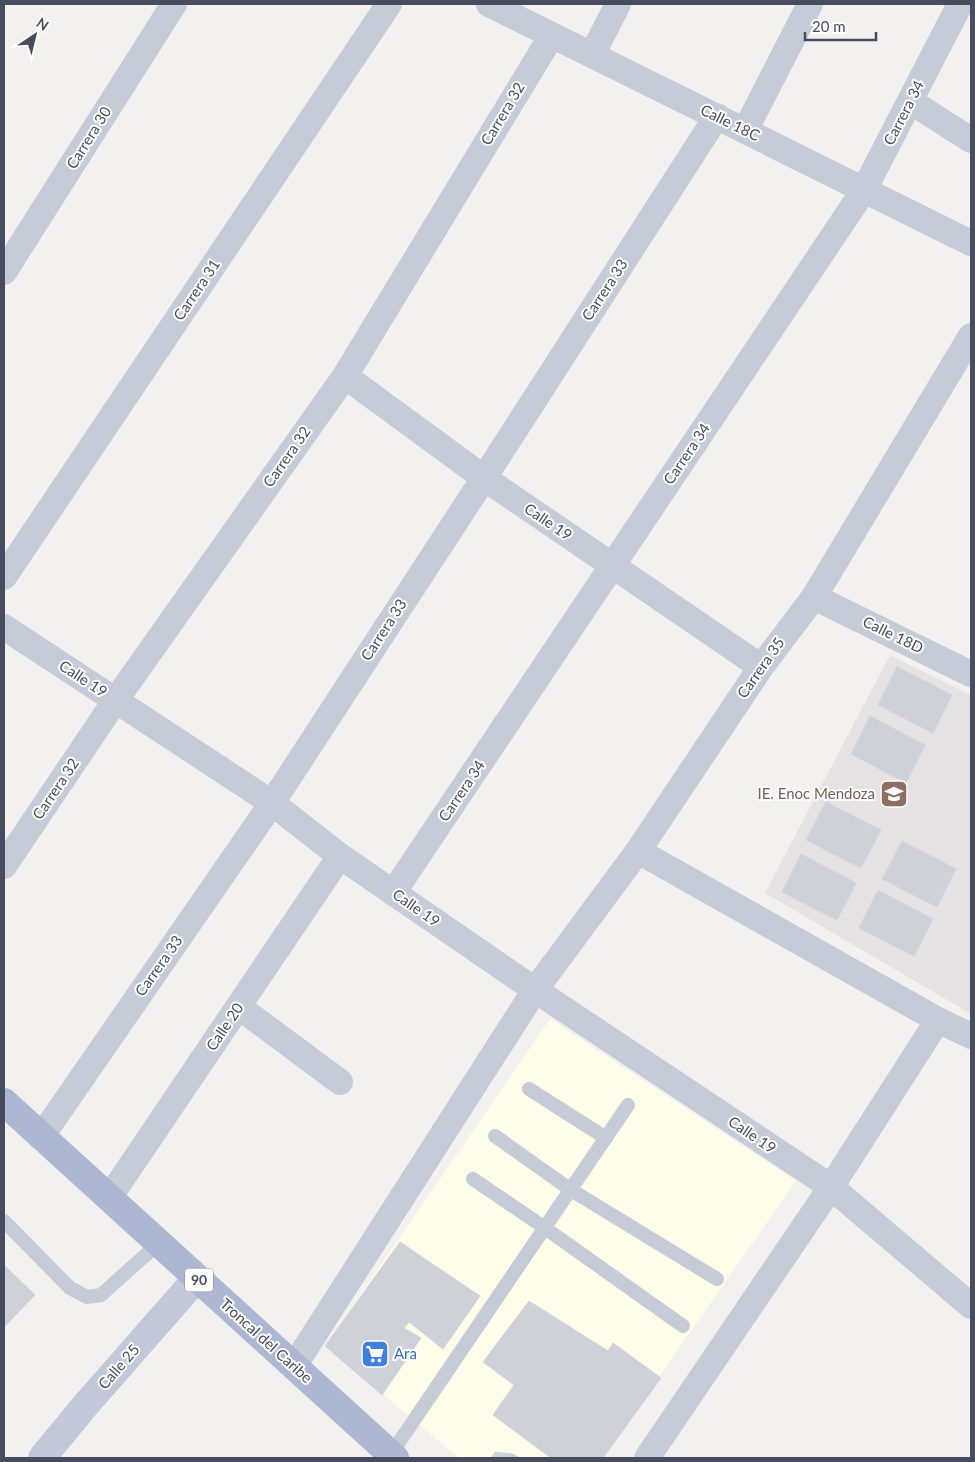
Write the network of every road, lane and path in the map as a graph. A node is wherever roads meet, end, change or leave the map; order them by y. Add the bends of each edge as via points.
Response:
1 (174, 4) edge
2 (389, 4) edge
3 (489, 4) edge
4 (618, 4) edge
5 (810, 4) edge
6 (960, 4) edge
7 (552, 35) junction
8 (592, 55) junction
9 (910, 101) junction
10 (717, 116) junction
11 (745, 130) junction
12 (971, 140) edge
13 (864, 190) junction
14 (971, 243) edge
15 (4, 272) edge
16 (971, 336) edge
17 (344, 376) junction
18 (484, 478) junction
19 (612, 566) junction
20 (4, 577) edge
21 (814, 597) junction
22 (4, 627) edge
23 (968, 665) edge
24 (760, 667) junction
25 (115, 701) junction
26 (272, 802) junction
27 (638, 852) junction
28 (340, 856) junction
29 (4, 866) edge
30 (393, 892) junction
31 (535, 990) junction
32 (239, 1007) junction
33 (938, 1020) junction
34 (971, 1036) edge
35 (340, 1082) dead end
36 (529, 1089) dead end
37 (4, 1102) edge
38 (628, 1105) dead end
39 (41, 1136) junction
40 (495, 1136) dead end
41 (606, 1138) junction
42 (473, 1179) dead end
43 (831, 1187) junction
44 (571, 1190) junction
45 (109, 1198) junction
46 (4, 1221) edge
47 (545, 1228) junction
48 (159, 1243) junction
49 (197, 1278) junction
50 (717, 1279) dead end
51 (970, 1302) edge
52 (683, 1326) dead end
53 (294, 1366) junction
54 (393, 1456) edge
55 (42, 1458) edge
56 (647, 1458) edge

1 - 15 street, Carrera 30
2 - 20 street, Carrera 31
3 - 7 street, Calle 18C
4 - 8 street
5 - 11 street
6 - 9 street, Carrera 34
7 - 8 street, Calle 18C
7 - 17 street, Carrera 32
8 - 10 street, Calle 18C
9 - 12 street
9 - 13 street, Carrera 34
10 - 11 street, Calle 18C
10 - 18 street, Carrera 33
11 - 13 street, Calle 18C
13 - 14 street, Calle 18C
13 - 19 street, Carrera 34
16 - 21 street, Carrera 35
17 - 18 street, Calle 19
17 - 25 street, Carrera 32
18 - 19 street, Calle 19
18 - 26 street, Carrera 33
19 - 24 street, Calle 19
19 - 30 street, Carrera 34
21 - 23 street, Calle 18D
21 - 24 street, Carrera 35
22 - 25 street, Calle 19
24 - 27 street, Carrera 35
25 - 26 street, Calle 19
25 - 29 street, Carrera 32
26 - 28 street, Calle 19
26 - 39 street, Carrera 33
27 - 31 street, Carrera 35
27 - 33 street
28 - 30 street, Calle 19
28 - 32 street, Calle 20
30 - 31 street, Calle 19
31 - 43 street, Calle 19
31 - 53 street, Carrera 35
32 - 35 street
32 - 45 street, Calle 20
33 - 34 street
33 - 43 street
36 - 41 lane
37 - 39 main road, Troncal del Caribe / 90
38 - 41 lane
39 - 45 main road, Troncal del Caribe / 90
40 - 44 lane
41 - 44 lane
42 - 47 lane
43 - 51 street, Calle 19
43 - 56 street
44 - 47 lane
44 - 50 lane
45 - 48 main road, Troncal del Caribe / 90
46 - 48 lane via 70,1288 86,1297 101,1295
47 - 52 lane
47 - 54 lane
48 - 49 main road, Troncal del Caribe / 90
49 - 53 main road, Troncal del Caribe / 90
49 - 55 street, Calle 25
53 - 54 main road, Troncal del Caribe / 90

